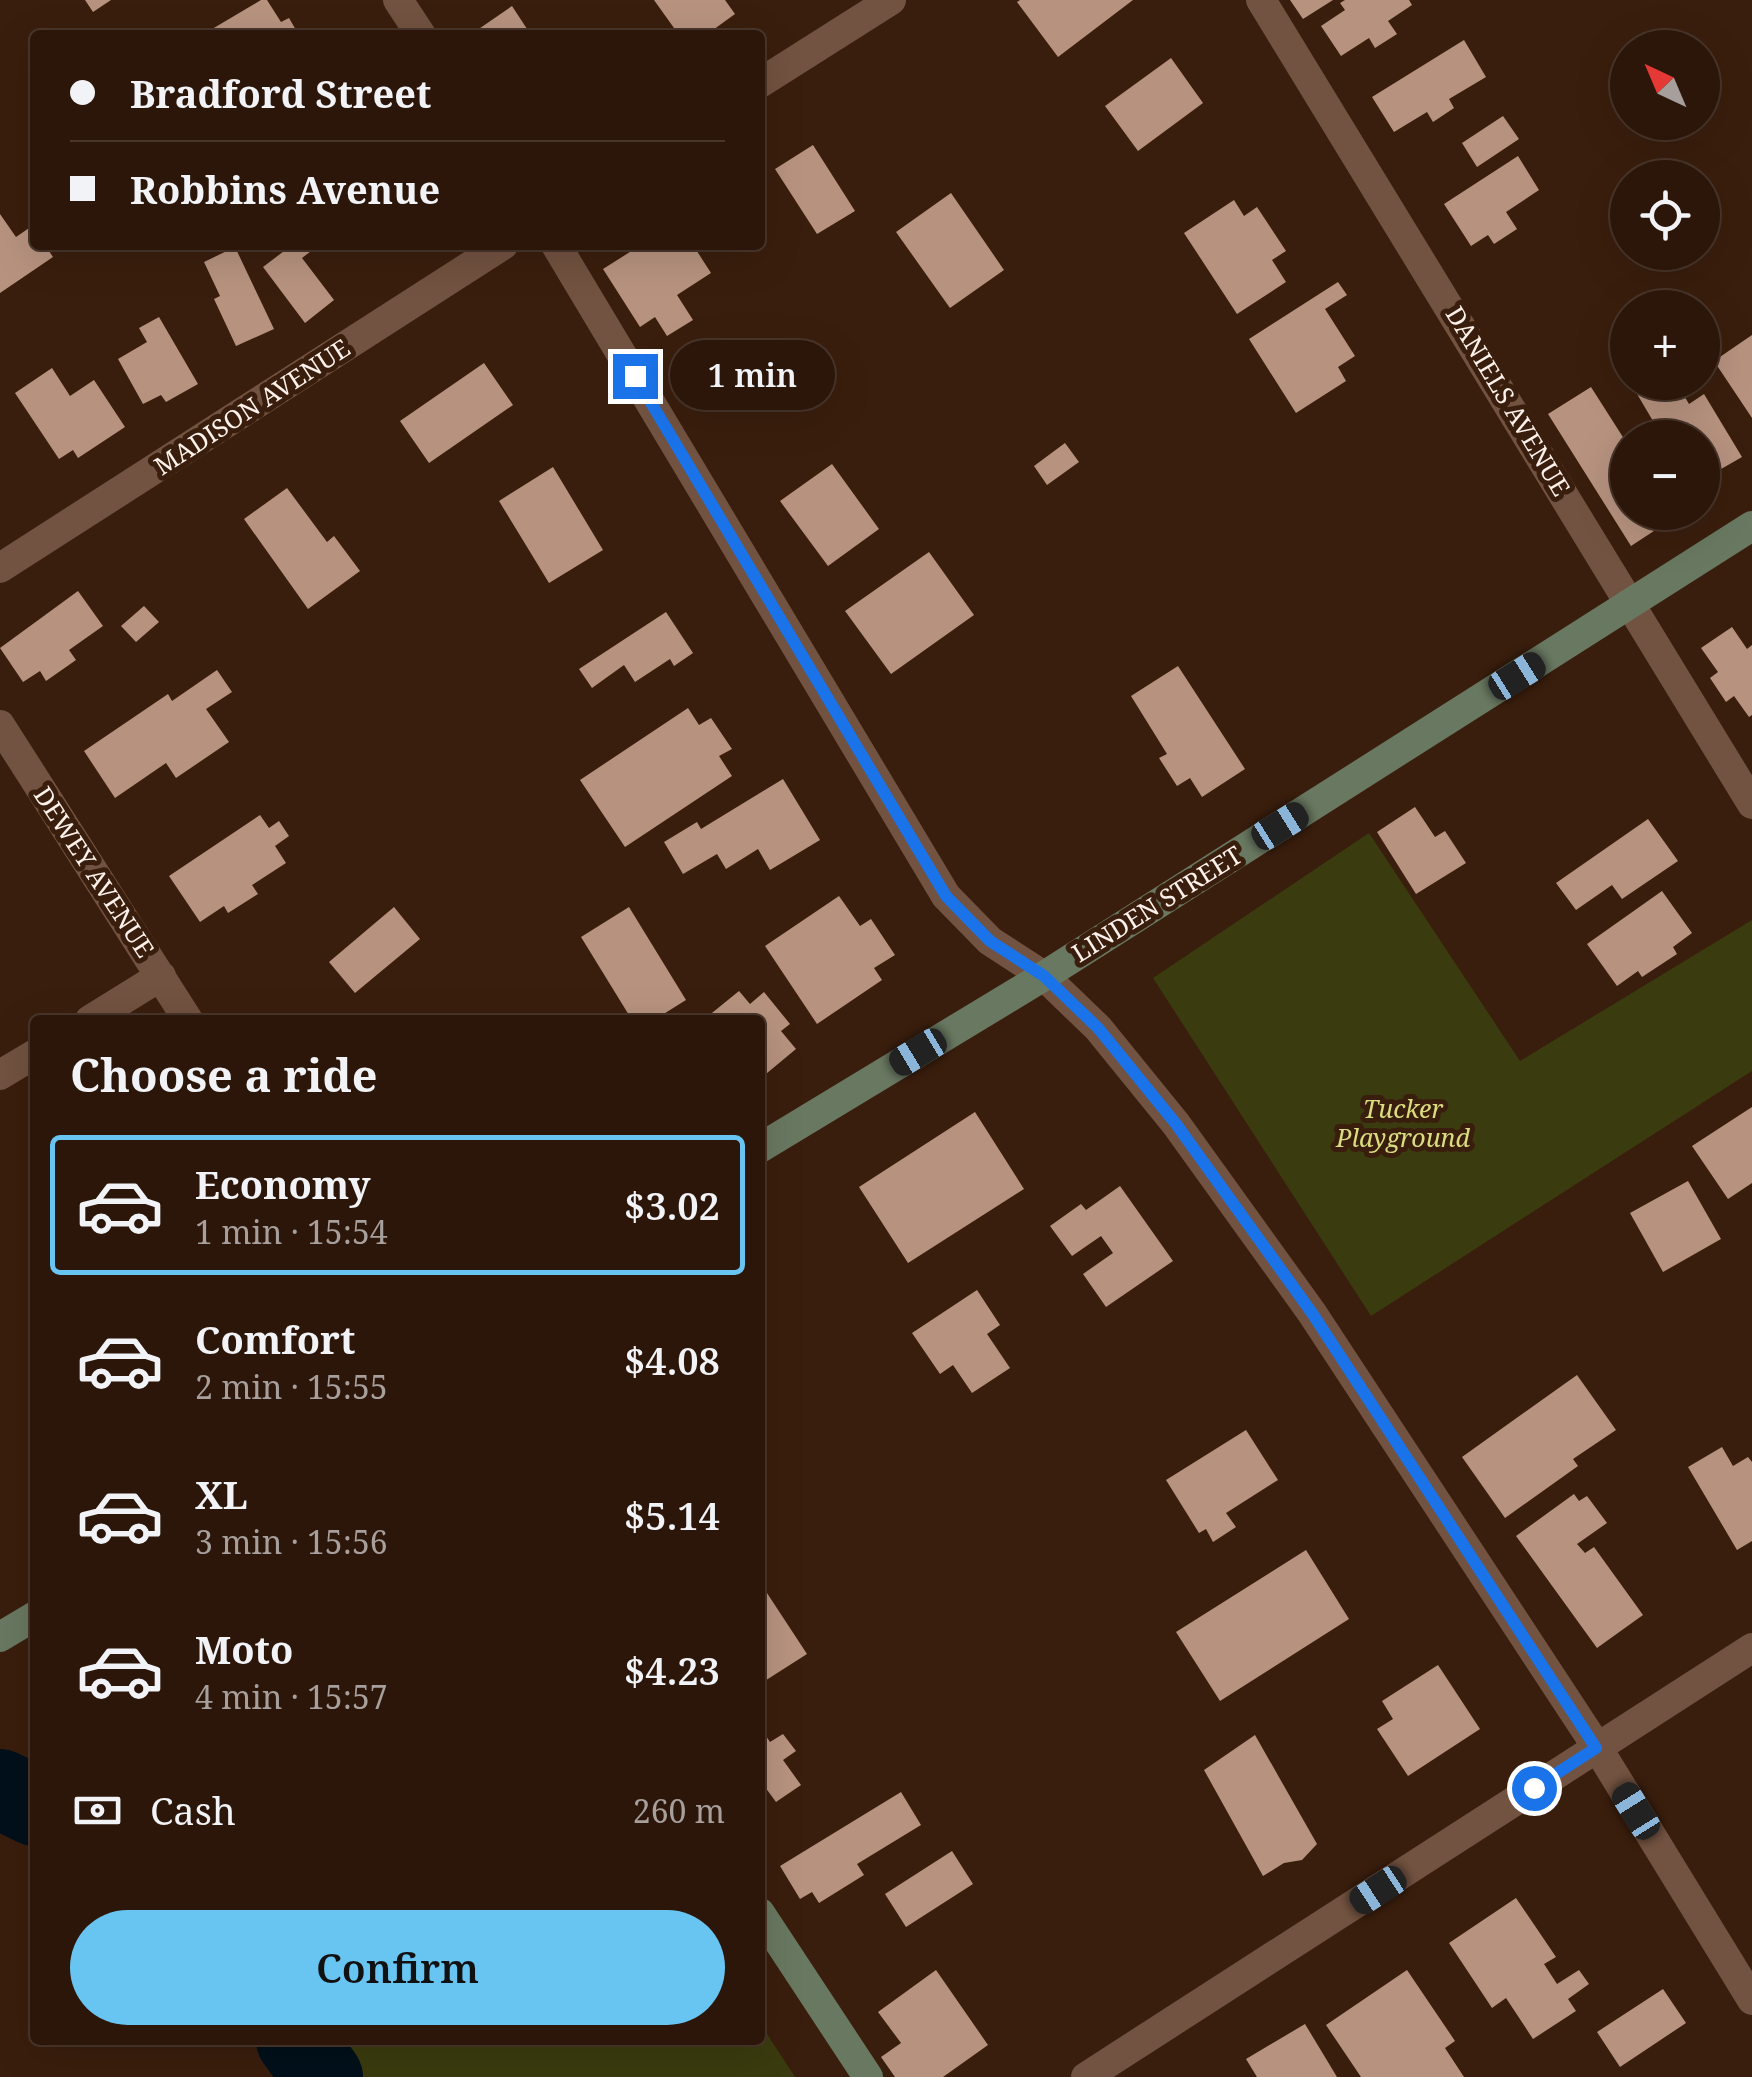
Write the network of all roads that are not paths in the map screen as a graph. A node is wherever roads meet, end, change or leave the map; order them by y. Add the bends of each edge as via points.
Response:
1 (398, 0) edge
2 (891, 0) edge
3 (1262, 0) edge
4 (418, 30) edge
5 (765, 80) edge
6 (495, 250) edge
7 (559, 250) edge
8 (1752, 526) edge
9 (0, 568) edge
10 (1631, 604) junction
11 (0, 725) edge
12 (1752, 804) edge
13 (161, 976) junction
14 (1044, 976) junction
15 (98, 1015) edge
16 (185, 1015) edge
17 (30, 1057) edge
18 (0, 1075) edge
19 (765, 1145) edge
20 (30, 1619) edge
21 (0, 1637) edge
22 (1752, 1648) edge
23 (1596, 1748) junction
24 (765, 1922) edge
25 (1752, 2000) edge
26 (868, 2077) edge
27 (1086, 2077) edge

1 - 4 street
2 - 5 street
3 - 10 street, DANIELS AVENUE
6 - 9 street, MADISON AVENUE
7 - 14 street via 946,896 990,941
8 - 10 street, LINDEN STREET
10 - 12 street, DANIELS AVENUE
10 - 14 street, LINDEN STREET
11 - 13 street, DEWEY AVENUE
13 - 15 street
13 - 16 street, DEWEY AVENUE
14 - 19 street, LINDEN STREET
14 - 23 street via 1098,1028 1176,1124 1312,1313
17 - 18 street
20 - 21 street
22 - 23 street
23 - 25 street
23 - 27 street
24 - 26 street

